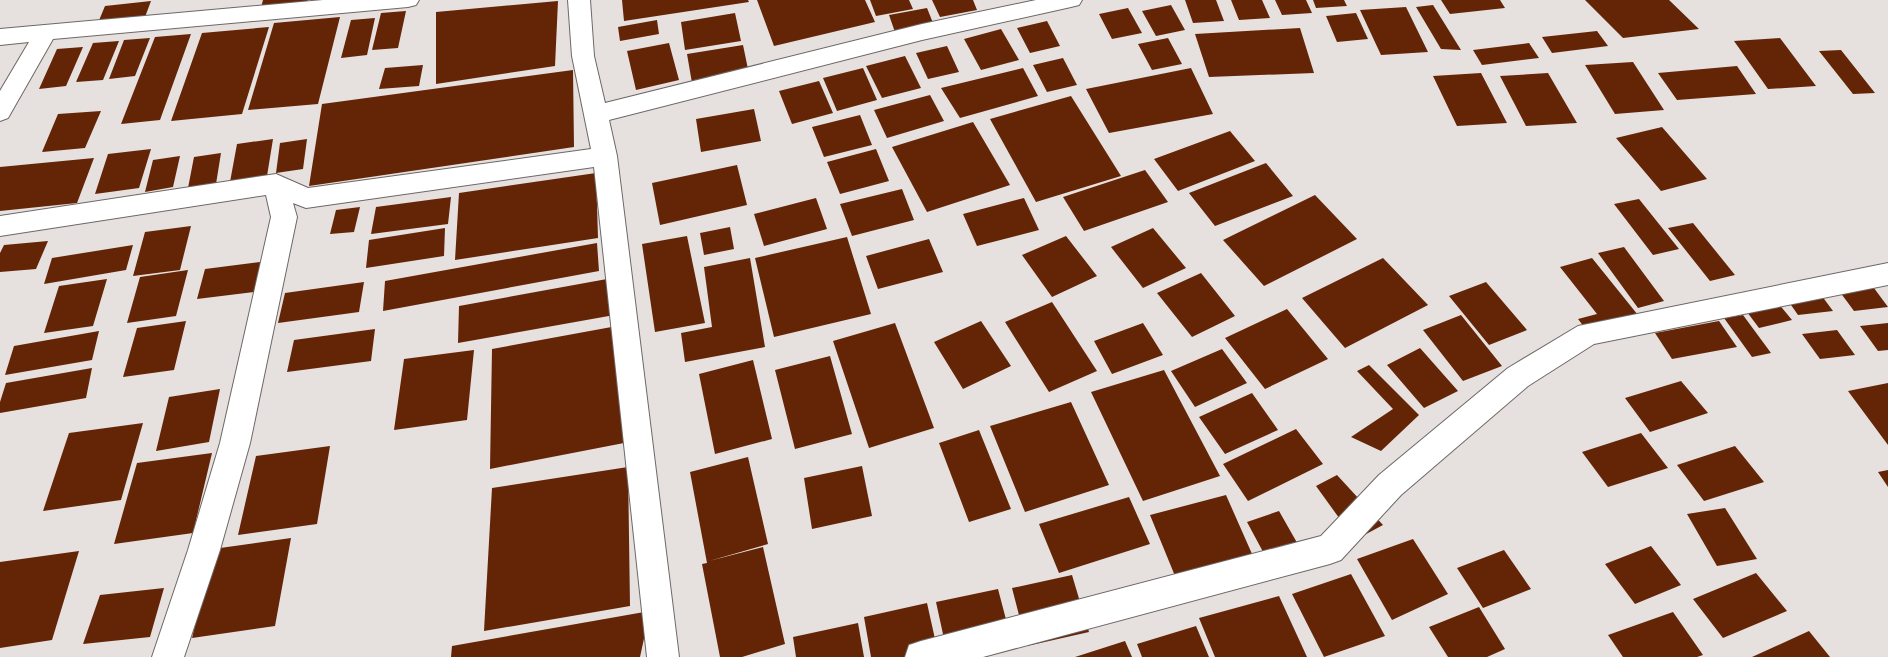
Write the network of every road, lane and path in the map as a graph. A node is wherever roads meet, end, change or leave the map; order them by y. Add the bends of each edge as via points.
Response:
1 (408, 0) edge
2 (578, 0) edge
3 (1071, 0) edge
4 (46, 32) junction
5 (0, 37) edge
6 (0, 112) edge
7 (597, 114) junction
8 (605, 156) junction
9 (276, 184) junction
10 (0, 226) edge
11 (1888, 274) edge
12 (168, 657) edge
13 (663, 657) edge
14 (921, 657) edge

1 - 4 street
2 - 7 street via 583,56
3 - 7 street via 922,32
4 - 5 street
4 - 6 street
7 - 8 street
8 - 9 street via 306,198
8 - 13 street
9 - 10 street
9 - 12 street via 284,217 235,443
11 - 14 street via 1588,334 1518,377 1390,485 1330,549

